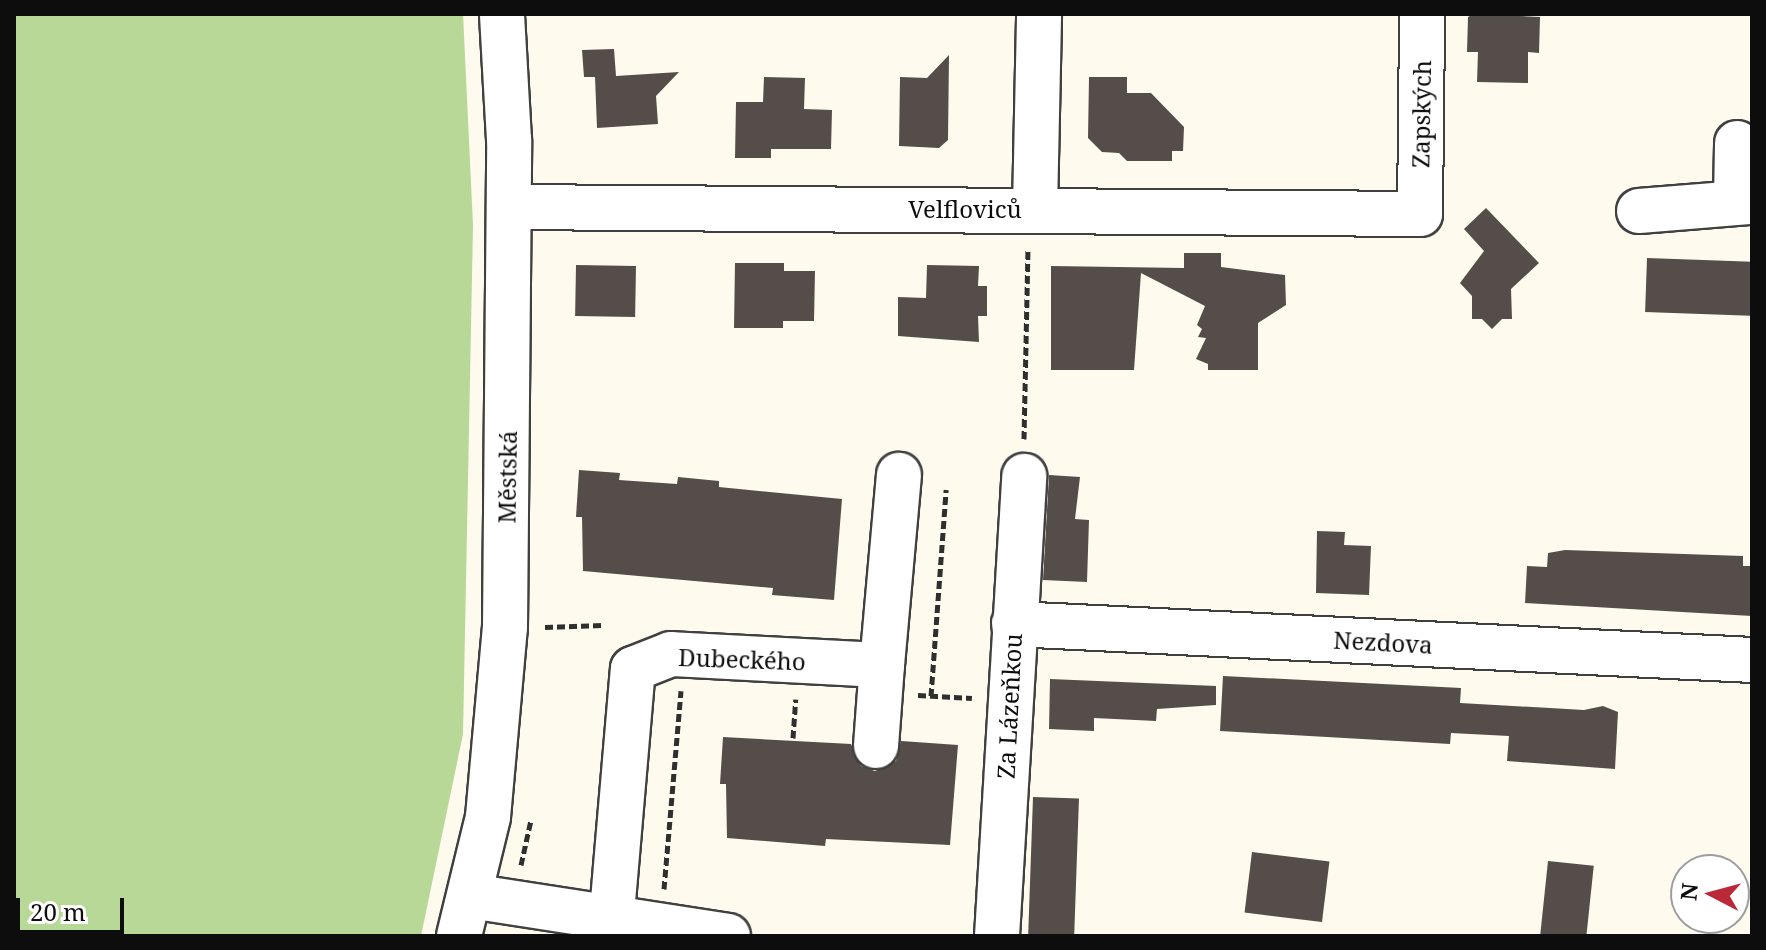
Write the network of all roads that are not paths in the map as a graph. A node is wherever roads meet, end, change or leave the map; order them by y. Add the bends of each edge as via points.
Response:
1 (502, 14) edge
2 (1039, 14) edge
3 (1422, 14) edge
4 (1737, 143) dead end
5 (1744, 202) edge
6 (509, 207) junction
7 (1035, 209) junction
8 (1639, 211) dead end
9 (1420, 214) joint
10 (899, 475) dead end
11 (1024, 476) road end
12 (1014, 624) junction
13 (1752, 660) edge
14 (881, 679) junction
15 (876, 746) dead end
16 (465, 916) edge
17 (611, 928) edge
18 (728, 936) edge
19 (997, 936) edge

1 - 6 street, Městská
2 - 7 street
3 - 9 street, Zapských
4 - 5 street
5 - 8 street
6 - 7 street, Velfloviců
6 - 16 street, Městská via 504,642 488,817
7 - 9 street, Velfloviců
10 - 14 street
11 - 12 street, Za Lázeňkou
12 - 13 street, Nezdova
12 - 19 street, Za Lázeňkou
14 - 15 street
14 - 17 street, Dubeckého via 671,654 633,669
16 - 17 street
17 - 18 street via 661,927

